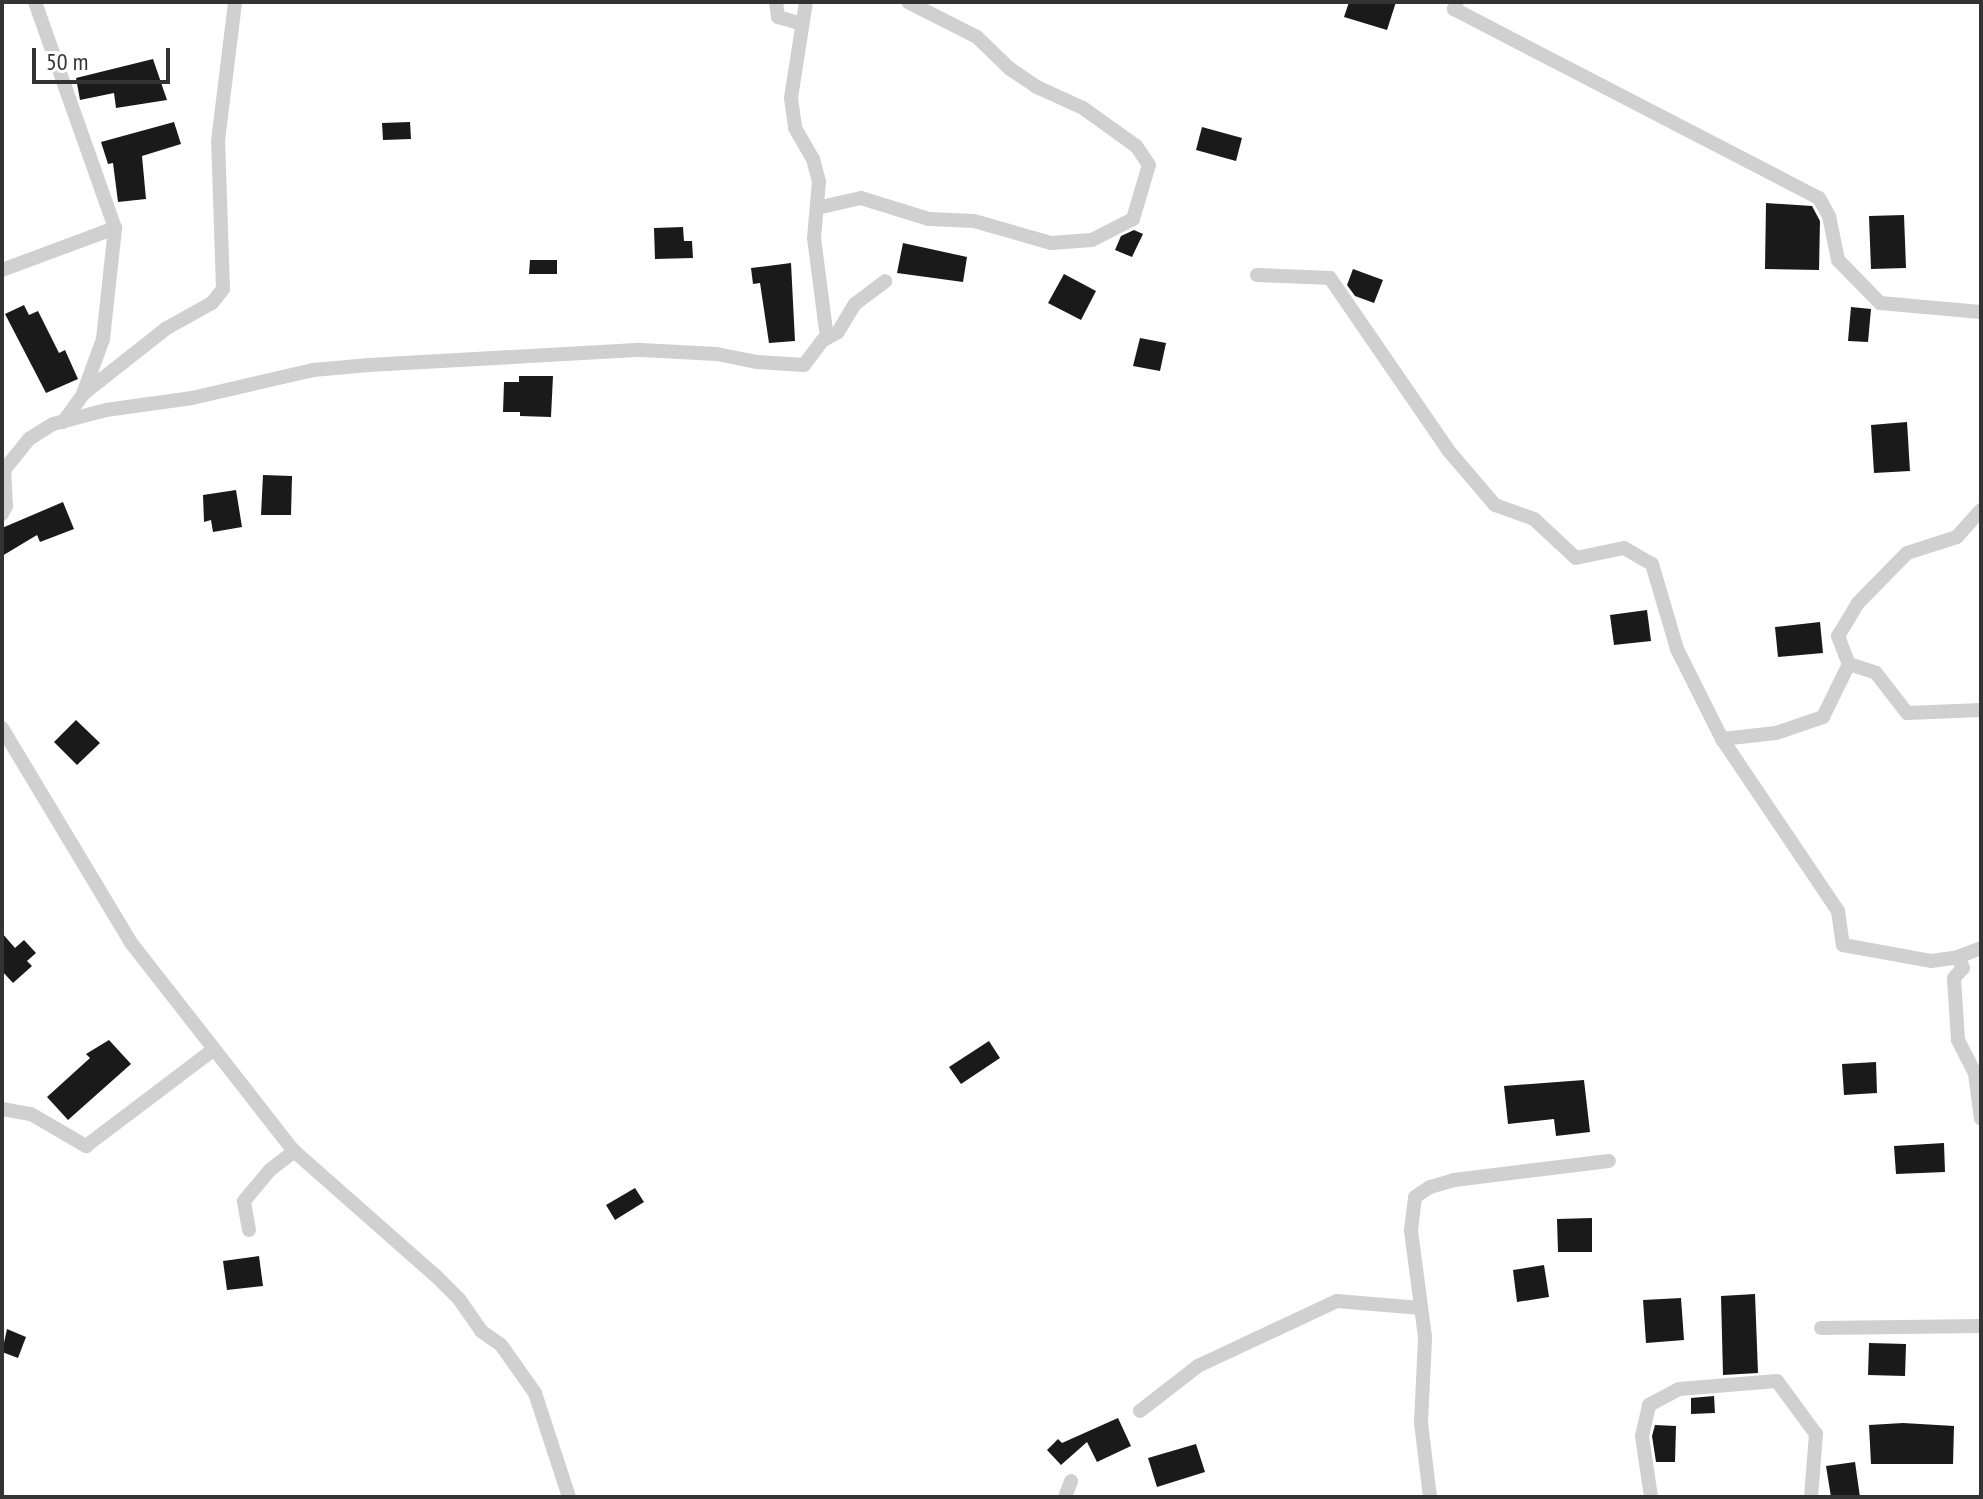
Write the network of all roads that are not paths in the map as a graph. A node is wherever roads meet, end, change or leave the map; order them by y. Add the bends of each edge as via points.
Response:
1 (35, 2) edge
2 (235, 2) edge
3 (776, 2) edge
4 (806, 2) edge
5 (908, 2) edge
6 (1457, 2) edge
7 (802, 24) junction
8 (817, 208) junction
9 (115, 228) junction
10 (2, 270) edge
11 (1257, 275) dead end
12 (885, 281) dead end
13 (1981, 312) edge
14 (827, 338) junction
15 (83, 394) junction
16 (62, 422) junction
17 (1981, 510) edge
18 (2, 514) edge
19 (1849, 664) junction
20 (1981, 710) edge
21 (2, 728) edge
22 (1722, 739) junction
23 (1981, 948) edge
24 (1958, 957) junction
25 (213, 1050) junction
26 (2, 1109) edge
27 (1981, 1119) edge
28 (294, 1151) junction
29 (1609, 1161) dead end
30 (249, 1230) dead end
31 (1421, 1308) junction
32 (1981, 1326) edge
33 (1821, 1328) dead end
34 (1140, 1411) dead end
35 (1071, 1481) dead end
36 (569, 1497) edge
37 (1065, 1497) edge
38 (1430, 1497) edge
39 (1651, 1497) edge
40 (1811, 1497) edge

1 - 9 street
2 - 15 street via 218,141 223,289 212,303 167,328
3 - 7 street via 778,17
4 - 7 street
5 - 8 street via 977,37 1010,69 1083,108 1136,146 1149,165 1133,219 1092,240 1051,243 974,221 929,219 861,198
6 - 13 street via 1454,9 1819,198 1829,216 1838,260 1880,303
7 - 8 street via 791,98 795,128 819,181
8 - 14 street via 814,238
9 - 10 street
9 - 15 street via 103,339
11 - 22 street via 1330,278 1448,450 1495,505 1534,519 1576,558 1624,548 1652,564 1677,649
12 - 14 street via 855,304 838,332
14 - 16 street via 804,365 641,350 313,370
15 - 16 street
16 - 18 street via 29,439 4,470
17 - 19 street via 1957,537 1907,553 1858,603 1838,636
19 - 20 street via 1876,673 1907,713
19 - 22 street via 1823,717 1776,733
21 - 25 street via 132,944
22 - 24 street via 1838,911 1843,945 1931,961
23 - 24 street
24 - 27 street via 1963,968 1954,978 1958,1040 1975,1073
25 - 26 street via 86,1146 31,1114
25 - 28 street
28 - 30 street via 244,1201
28 - 36 street via 436,1276 481,1331 501,1345 535,1393
29 - 31 street via 1454,1180 1415,1197 1411,1230
31 - 34 street via 1337,1301 1198,1366
31 - 38 street via 1422,1457
32 - 33 street
35 - 37 street
39 - 40 street via 1642,1436 1649,1405 1679,1389 1777,1381 1816,1434

